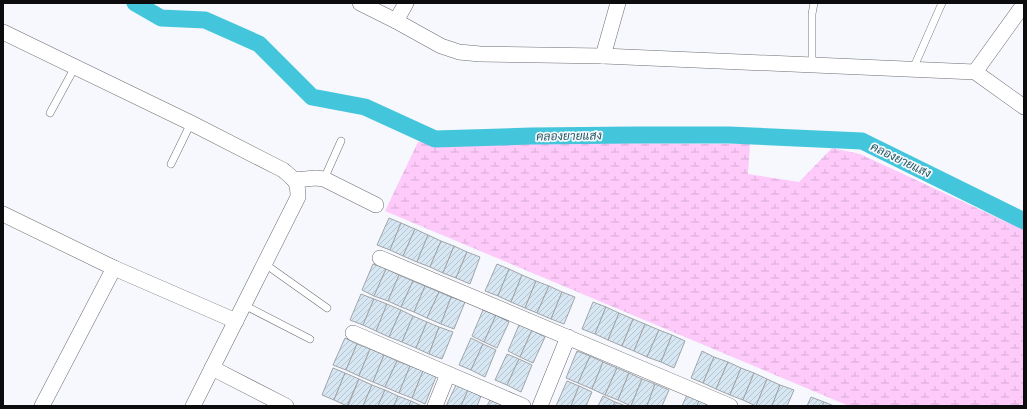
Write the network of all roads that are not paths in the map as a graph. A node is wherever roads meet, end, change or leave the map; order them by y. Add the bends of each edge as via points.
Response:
1 (406, 3) edge
2 (618, 3) edge
3 (814, 3) edge
4 (942, 3) edge
5 (1024, 4) edge
6 (367, 5) edge
7 (396, 21) junction
8 (3, 32) edge
9 (603, 56) junction
10 (812, 65) junction
11 (75, 66) junction
12 (913, 70) junction
13 (975, 72) junction
14 (1024, 107) edge
15 (50, 113) dead end
16 (191, 123) junction
17 (341, 141) dead end
18 (171, 164) dead end
19 (324, 179) junction
20 (294, 180) junction
21 (376, 205) dead end
22 (3, 214) edge
23 (380, 258) dead end
24 (265, 264) junction
25 (114, 268) junction
26 (244, 306) junction
27 (327, 308) dead end
28 (236, 322) junction
29 (352, 333) dead end
30 (568, 338) junction
31 (310, 339) dead end
32 (212, 368) junction
33 (448, 374) junction
34 (42, 406) edge
35 (193, 406) edge
36 (286, 406) edge
37 (435, 406) edge
38 (523, 406) edge
39 (540, 406) edge
40 (730, 406) edge

1 - 7 street
2 - 9 street
3 - 10 lane
4 - 12 lane
5 - 13 street
6 - 7 street
7 - 9 street via 441,46 459,52
8 - 11 street
9 - 10 street
10 - 12 street
11 - 15 lane
11 - 16 street
12 - 13 street
13 - 14 street
16 - 18 lane
16 - 20 street via 283,170
17 - 19 lane
19 - 20 street
19 - 21 street
20 - 24 street via 298,187 298,197
22 - 25 street
23 - 30 street
24 - 26 street
24 - 27 lane
25 - 28 street
25 - 34 street
26 - 28 street
26 - 31 lane
28 - 32 street
29 - 33 street
30 - 39 street
30 - 40 street
32 - 35 street
32 - 36 street
33 - 37 street
33 - 38 street

